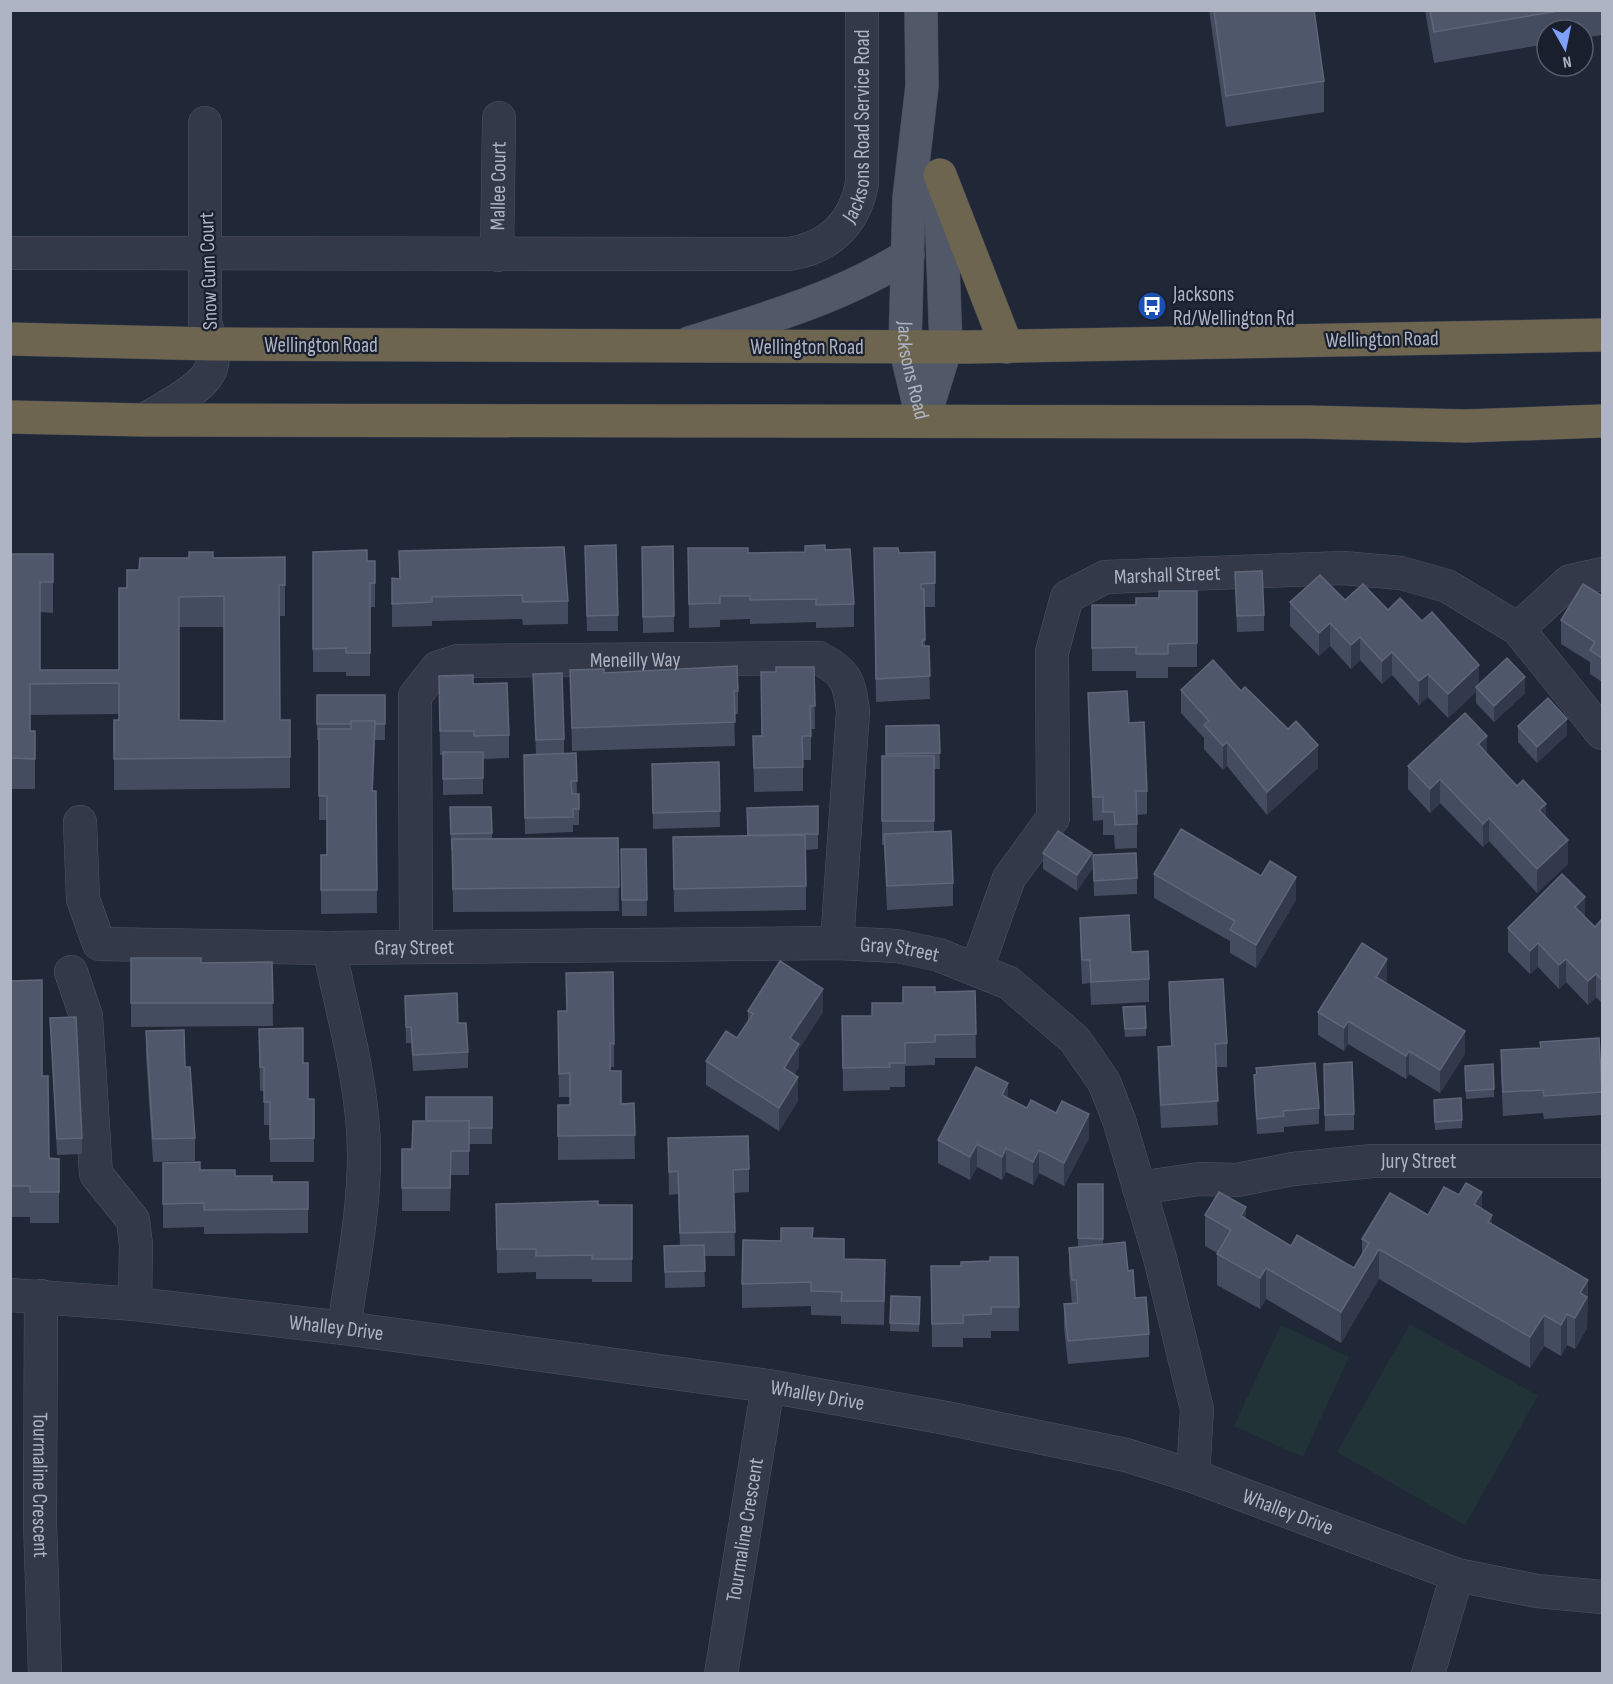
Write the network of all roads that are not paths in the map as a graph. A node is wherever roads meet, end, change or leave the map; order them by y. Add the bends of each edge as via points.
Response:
1 (862, 10) edge
2 (921, 10) edge
3 (922, 86) junction
4 (499, 118) dead end
5 (205, 123) dead end
6 (940, 175) junction
7 (10, 253) edge
8 (205, 253) junction
9 (497, 255) junction
10 (908, 255) junction
11 (1602, 335) edge
12 (10, 339) edge
13 (211, 344) junction
14 (905, 347) junction
15 (946, 347) junction
16 (1007, 347) junction
17 (676, 348) junction
18 (10, 417) edge
19 (144, 420) junction
20 (923, 421) junction
21 (1602, 421) edge
22 (1602, 573) edge
23 (1518, 629) junction
24 (1602, 733) edge
25 (80, 822) dead end
26 (837, 943) junction
27 (416, 945) junction
28 (329, 948) junction
29 (977, 968) junction
30 (72, 972) dead end
31 (1602, 1161) edge
32 (1141, 1197) junction
33 (26, 1296) edge
34 (135, 1304) junction
35 (344, 1329) junction
36 (768, 1386) junction
37 (1179, 1472) junction
38 (1457, 1575) junction
39 (1602, 1598) edge
40 (45, 1674) edge
41 (721, 1674) edge
42 (1428, 1674) edge

1 - 9 street, Jacksons Road Service Road via 862,183 852,214 836,235 804,252 789,254
2 - 3 main road, Jacksons Road
3 - 6 main road, Jacksons Road
3 - 10 main road, Jacksons Road via 909,198
4 - 9 street, Mallee Court
5 - 8 street, Snow Gum Court
6 - 15 main road, Jacksons Road
6 - 16 highway
7 - 8 street
8 - 9 street
8 - 13 street, Snow Gum Court via 205,322
10 - 14 main road, Jacksons Road
10 - 17 main road via 855,286 813,303
11 - 16 highway, Wellington Road
12 - 13 highway, Wellington Road
13 - 17 highway, Wellington Road
13 - 19 street, Snow Gum Court via 211,370 204,380
14 - 15 highway, Wellington Road
14 - 17 highway, Wellington Road
14 - 20 main road, Jacksons Road
15 - 16 highway, Wellington Road
15 - 20 main road, Jacksons Road
18 - 19 highway
19 - 20 highway
20 - 21 highway via 1466,426
22 - 23 street via 1570,582
23 - 24 street, Marshall Street
23 - 29 street, Marshall Street via 1447,586 1401,573 1343,568 1105,576 1067,597 1052,652 1053,818 1010,878
25 - 28 street, Gray Street via 83,898 99,944
26 - 27 street, Gray Street
26 - 27 street, Meneilly Way via 853,711 850,684 838,669 819,658 807,658 458,661 437,668 415,696
26 - 29 street, Gray Street via 897,946
27 - 28 street, Gray Street
28 - 35 street via 357,1083 364,1154 362,1208
29 - 32 street, Gray Street via 1009,983 1075,1040 1104,1082
30 - 34 street via 86,1016 96,1174 133,1220
31 - 32 street, Jury Street via 1372,1161 1293,1169 1237,1180 1199,1179
32 - 37 street, Gray Street via 1197,1409
33 - 34 street, Whalley Drive
33 - 40 street, Tourmaline Crescent
34 - 35 street, Whalley Drive
35 - 36 street, Whalley Drive
36 - 37 street, Whalley Drive via 1126,1455
36 - 41 street, Tourmaline Crescent
37 - 38 street, Whalley Drive
38 - 39 street, Whalley Drive via 1537,1592
38 - 42 street

